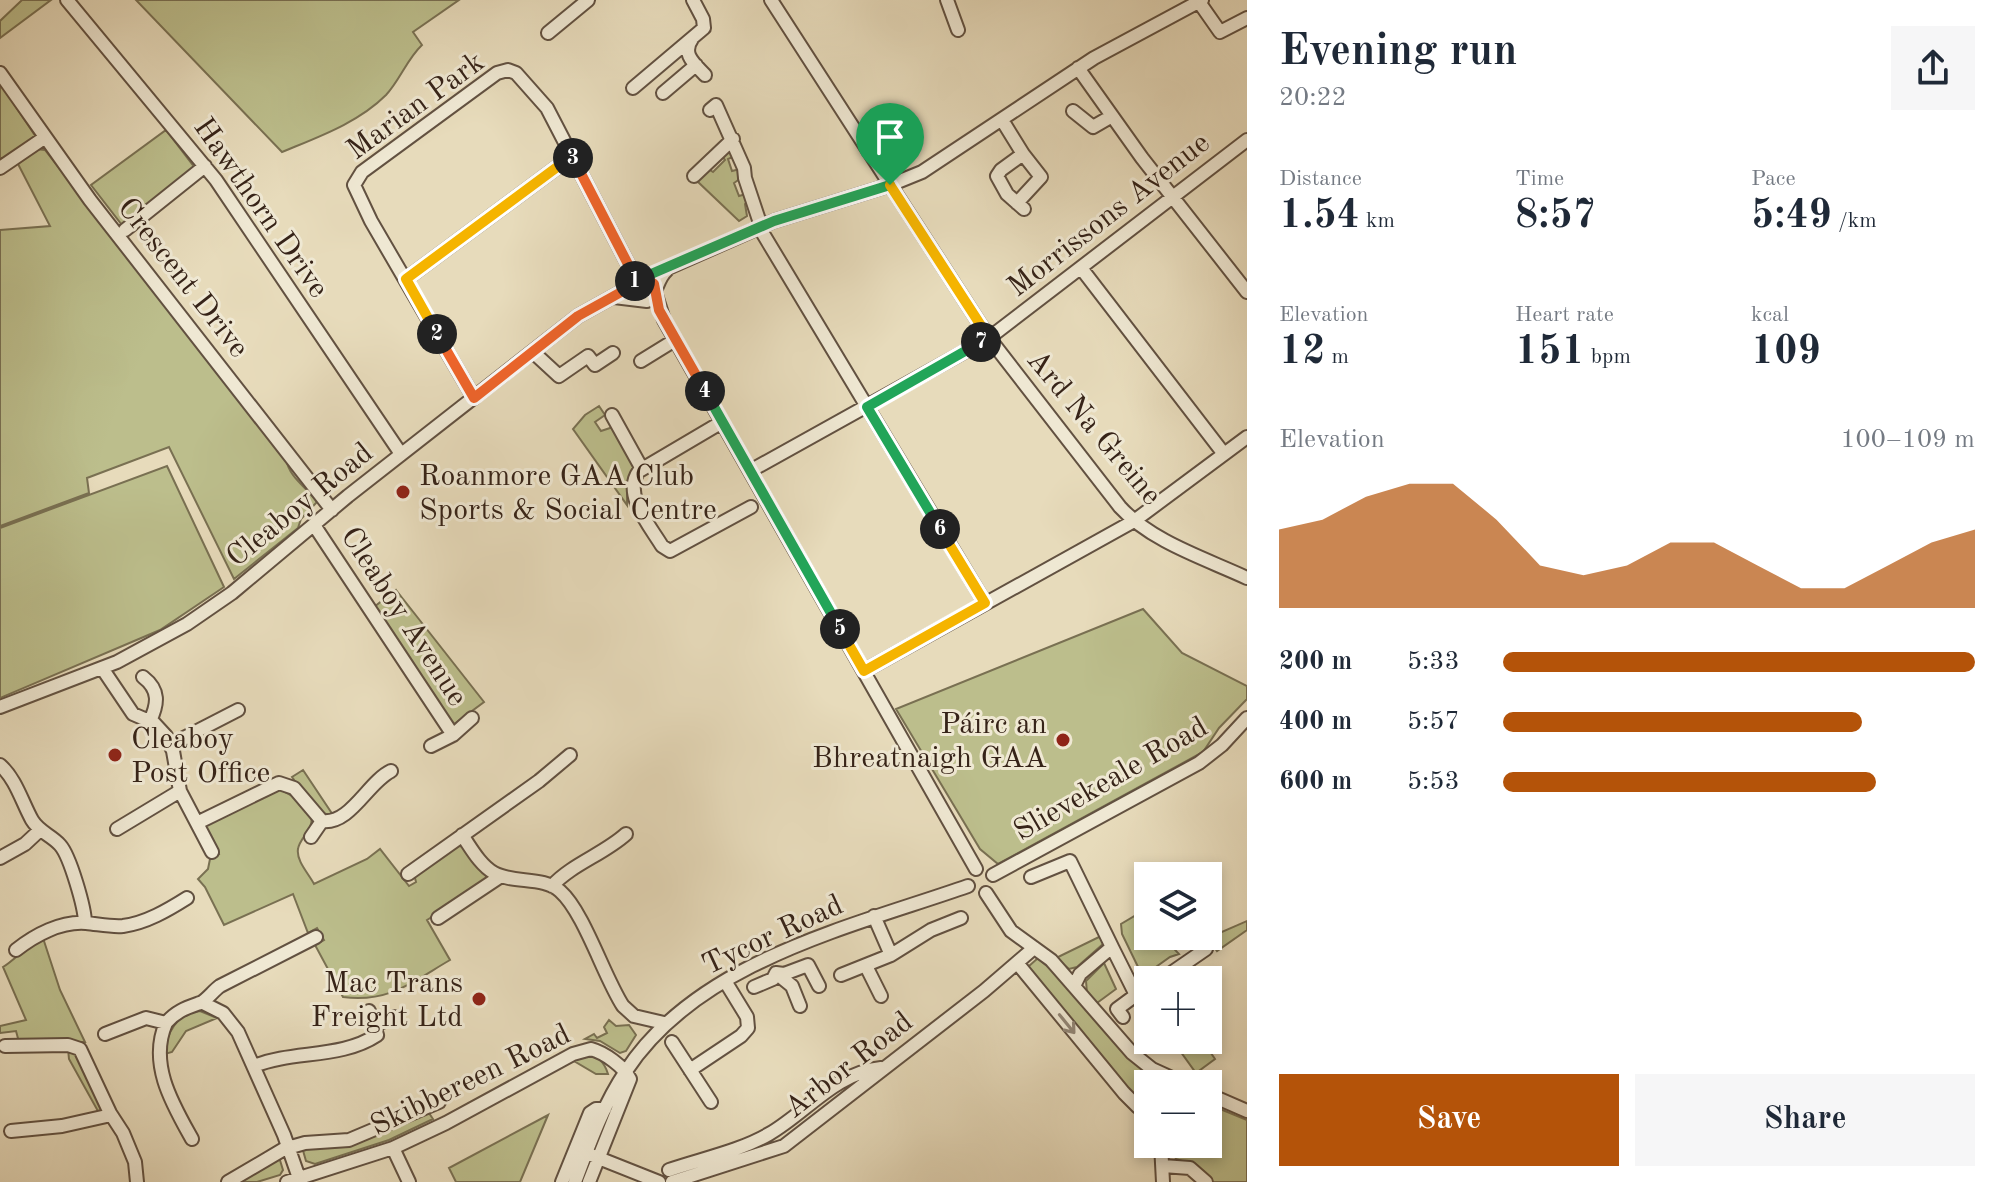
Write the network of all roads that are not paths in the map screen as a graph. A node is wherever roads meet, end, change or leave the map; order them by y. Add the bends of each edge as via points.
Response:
1 (67, 0) edge
2 (588, 0) edge
3 (693, 0) edge
4 (771, 0) edge
5 (947, 0) edge
6 (1201, 1) edge
7 (1247, 18) edge
8 (958, 30) dead end
9 (548, 33) dead end
10 (694, 37) junction
11 (1078, 68) junction
12 (0, 73) edge
13 (648, 75) junction
14 (633, 88) dead end
15 (710, 110) dead end
16 (1073, 111) dead end
17 (1112, 116) junction
18 (1002, 120) junction
19 (44, 138) junction
20 (733, 139) junction
21 (1247, 140) edge
22 (1023, 154) junction
23 (572, 156) junction
24 (205, 166) junction
25 (0, 168) edge
26 (694, 176) dead end
27 (890, 185) junction
28 (1172, 197) junction
29 (760, 226) junction
30 (125, 230) dead end
31 (673, 266) junction
32 (1081, 268) junction
33 (406, 279) junction
34 (637, 287) junction
35 (655, 290) junction
36 (1247, 292) edge
37 (664, 320) junction
38 (989, 338) junction
39 (675, 340) junction
40 (533, 352) junction
41 (613, 353) dead end
42 (641, 361) dead end
43 (474, 398) junction
44 (867, 407) junction
45 (612, 415) dead end
46 (722, 422) junction
47 (1247, 437) edge
48 (401, 454) junction
49 (1224, 454) junction
50 (642, 469) junction
51 (750, 471) junction
52 (751, 507) dead end
53 (332, 510) junction
54 (1134, 521) junction
55 (314, 525) junction
56 (1247, 578) edge
57 (985, 603) junction
58 (102, 668) junction
59 (864, 671) junction
60 (143, 677) dead end
61 (0, 707) edge
62 (238, 710) dead end
63 (472, 718) dead end
64 (1247, 718) edge
65 (150, 721) junction
66 (453, 735) junction
67 (170, 745) junction
68 (431, 746) dead end
69 (570, 755) dead end
70 (0, 765) edge
71 (391, 771) dead end
72 (180, 791) junction
73 (322, 821) junction
74 (197, 823) junction
75 (117, 829) dead end
76 (40, 830) junction
77 (626, 834) dead end
78 (462, 835) junction
79 (311, 837) dead end
80 (212, 852) dead end
81 (0, 858) edge
82 (976, 869) junction
83 (408, 874) dead end
84 (993, 875) junction
85 (501, 876) junction
86 (1031, 877) dead end
87 (552, 886) junction
88 (968, 886) junction
89 (986, 893) junction
90 (187, 898) dead end
91 (874, 916) junction
92 (438, 918) dead end
93 (961, 918) dead end
94 (85, 923) junction
95 (316, 937) dead end
96 (1112, 947) junction
97 (1034, 948) junction
98 (16, 950) dead end
99 (1205, 950) edge
100 (891, 955) junction
101 (769, 959) junction
102 (1018, 964) junction
103 (866, 966) junction
104 (1181, 966) edge
105 (776, 973) junction
106 (841, 975) dead end
107 (1073, 980) junction
108 (1134, 980) edge
109 (725, 981) junction
110 (819, 986) dead end
111 (754, 987) dead end
112 (881, 996) dead end
113 (1134, 997) edge
114 (203, 1003) junction
115 (800, 1006) dead end
116 (1117, 1009) dead end
117 (369, 1011) dead end
118 (394, 1017) dead end
119 (166, 1023) junction
120 (664, 1023) junction
121 (373, 1026) junction
122 (105, 1034) dead end
123 (672, 1042) dead end
124 (5, 1046) dead end
125 (254, 1066) junction
126 (885, 1067) junction
127 (690, 1070) junction
128 (1150, 1070) edge
129 (625, 1072) junction
130 (1222, 1100) edge
131 (439, 1102) dead end
132 (711, 1102) dead end
133 (1134, 1103) edge
134 (605, 1109) junction
135 (1247, 1111) edge
136 (111, 1115) junction
137 (11, 1131) dead end
138 (192, 1139) dead end
139 (289, 1147) junction
140 (393, 1148) junction
141 (719, 1153) junction
142 (592, 1156) junction
143 (1162, 1158) edge
144 (1163, 1166) junction
145 (724, 1167) junction
146 (671, 1176) edge
147 (293, 1180) edge
148 (137, 1182) edge
149 (228, 1182) edge
150 (409, 1182) edge
151 (562, 1182) edge
152 (575, 1182) edge
153 (589, 1182) edge
154 (659, 1182) edge
155 (1163, 1182) edge
156 (1206, 1182) edge

1 - 24 street, Hawthorn Drive
2 - 9 street
3 - 10 street via 705,25
4 - 27 street, Ard Na Greine
5 - 8 street
6 - 7 street via 1220,32
6 - 11 street, Cleaboy Road
10 - 13 street
10 - 13 street via 687,49 700,70 667,98
11 - 17 street
11 - 18 street, Cleaboy Road
12 - 19 street, Crescent Drive
13 - 14 street
15 - 20 street via 716,105
16 - 17 street via 1093,127
17 - 28 street
18 - 22 street
18 - 27 street, Cleaboy Road via 932,167
19 - 25 street
19 - 53 street, Crescent Drive
20 - 26 street
20 - 29 street
21 - 28 street, Morrissons Avenue
22 - 22 street via 997,175 1020,206 1041,176
23 - 33 street
23 - 33 street, Marian Park via 542,100 505,70 362,172 354,182 355,192
23 - 34 street, Marian Park
24 - 30 street
24 - 48 street, Hawthorn Drive
27 - 29 street, Cleaboy Road
27 - 38 street, Ard Na Greine
28 - 32 street, Morrissons Avenue
28 - 36 street
29 - 31 street, Cleaboy Road
29 - 44 street
31 - 34 street, Cleaboy Road
31 - 35 street via 659,277
32 - 38 street, Morrissons Avenue
32 - 49 street
33 - 43 street, Marian Park
34 - 35 street via 649,279
34 - 35 street via 650,300
34 - 37 street
34 - 40 street, Cleaboy Road via 578,316
35 - 37 street
37 - 39 street
38 - 44 street, Morrissons Avenue
38 - 54 street, Ard Na Greine
39 - 42 street
39 - 46 street
40 - 41 street via 559,376 588,356 595,365
40 - 43 street, Cleaboy Road
43 - 48 street, Cleaboy Road
44 - 51 street, Morrissons Avenue
44 - 57 street
45 - 50 street
46 - 50 street
46 - 51 street
47 - 49 street
48 - 53 street, Cleaboy Road
49 - 54 street
50 - 52 street via 634,481 634,496 668,551
51 - 59 street
53 - 55 street, Cleaboy Road
54 - 56 street, Ard Na Greine
54 - 57 street
55 - 58 street, Cleaboy Road via 199,616
55 - 66 street, Cleaboy Avenue
57 - 59 street
58 - 61 street, Cleaboy Road
58 - 65 street via 133,714
59 - 82 street
60 - 65 street via 157,697
62 - 67 street
63 - 66 street, Cleaboy Avenue
64 - 84 street, Slievekeale Road via 1199,763
65 - 67 street
66 - 68 street, Cleaboy Avenue
67 - 72 street
69 - 78 street
70 - 76 street
71 - 73 street via 341,816
72 - 74 street
72 - 75 street
73 - 74 street via 294,788 279,783
73 - 79 street
74 - 80 street
76 - 81 street
76 - 94 street via 59,843 70,860
77 - 87 street
78 - 83 street
78 - 85 street via 485,866
82 - 84 street
82 - 88 street
84 - 89 street
85 - 87 street
85 - 92 street
86 - 96 street via 1070,861
87 - 120 street via 572,906 623,1006 634,1016
88 - 89 street
88 - 91 street, Tycor Road
89 - 97 street via 1011,931
90 - 94 street via 128,925
91 - 100 street
91 - 101 street, Tycor Road
93 - 100 street
94 - 98 street via 47,931
95 - 114 street via 220,986
96 - 107 street
96 - 108 street
97 - 102 street, Arbor Road
97 - 107 street
99 - 104 street
100 - 103 street
101 - 105 street
101 - 109 street, Tycor Road
102 - 126 street, Arbor Road
102 -> 133 street
103 - 106 street
103 - 112 street
105 - 110 street via 808,965
105 - 111 street
105 - 115 street via 792,986
107 - 128 street
109 - 120 street, Tycor Road
109 - 127 street via 748,1028
113 - 116 street
114 - 119 street via 181,1009
114 - 125 street via 231,1021
117 - 121 street
118 - 121 street
119 - 122 street via 146,1018
119 - 138 street via 163,1081
120 - 129 street, Tycor Road
121 - 125 street via 377,1035 356,1045
123 - 127 street
124 - 136 street via 79,1048
125 - 139 street
126 - 141 street via 846,1078 766,1136
126 - 145 street, Arbor Road via 780,1148
127 - 132 street
129 - 134 street, Tycor Road
129 - 140 street, Skibbereen Road via 597,1051 583,1050
129 - 142 street via 629,1084
130 - 135 street
131 - 139 street via 349,1140
134 - 142 street
134 - 151 street via 590,1113
136 - 137 street
136 - 148 street via 134,1159
139 - 147 street
139 - 149 street
140 - 147 street, Skibbereen Road
140 - 150 street
141 - 145 street
141 - 146 street
142 - 152 street
142 - 153 street
142 - 154 street
143 - 144 street
144 - 155 street
144 - 156 street via 1193,1169
145 - 146 street, Arbor Road

